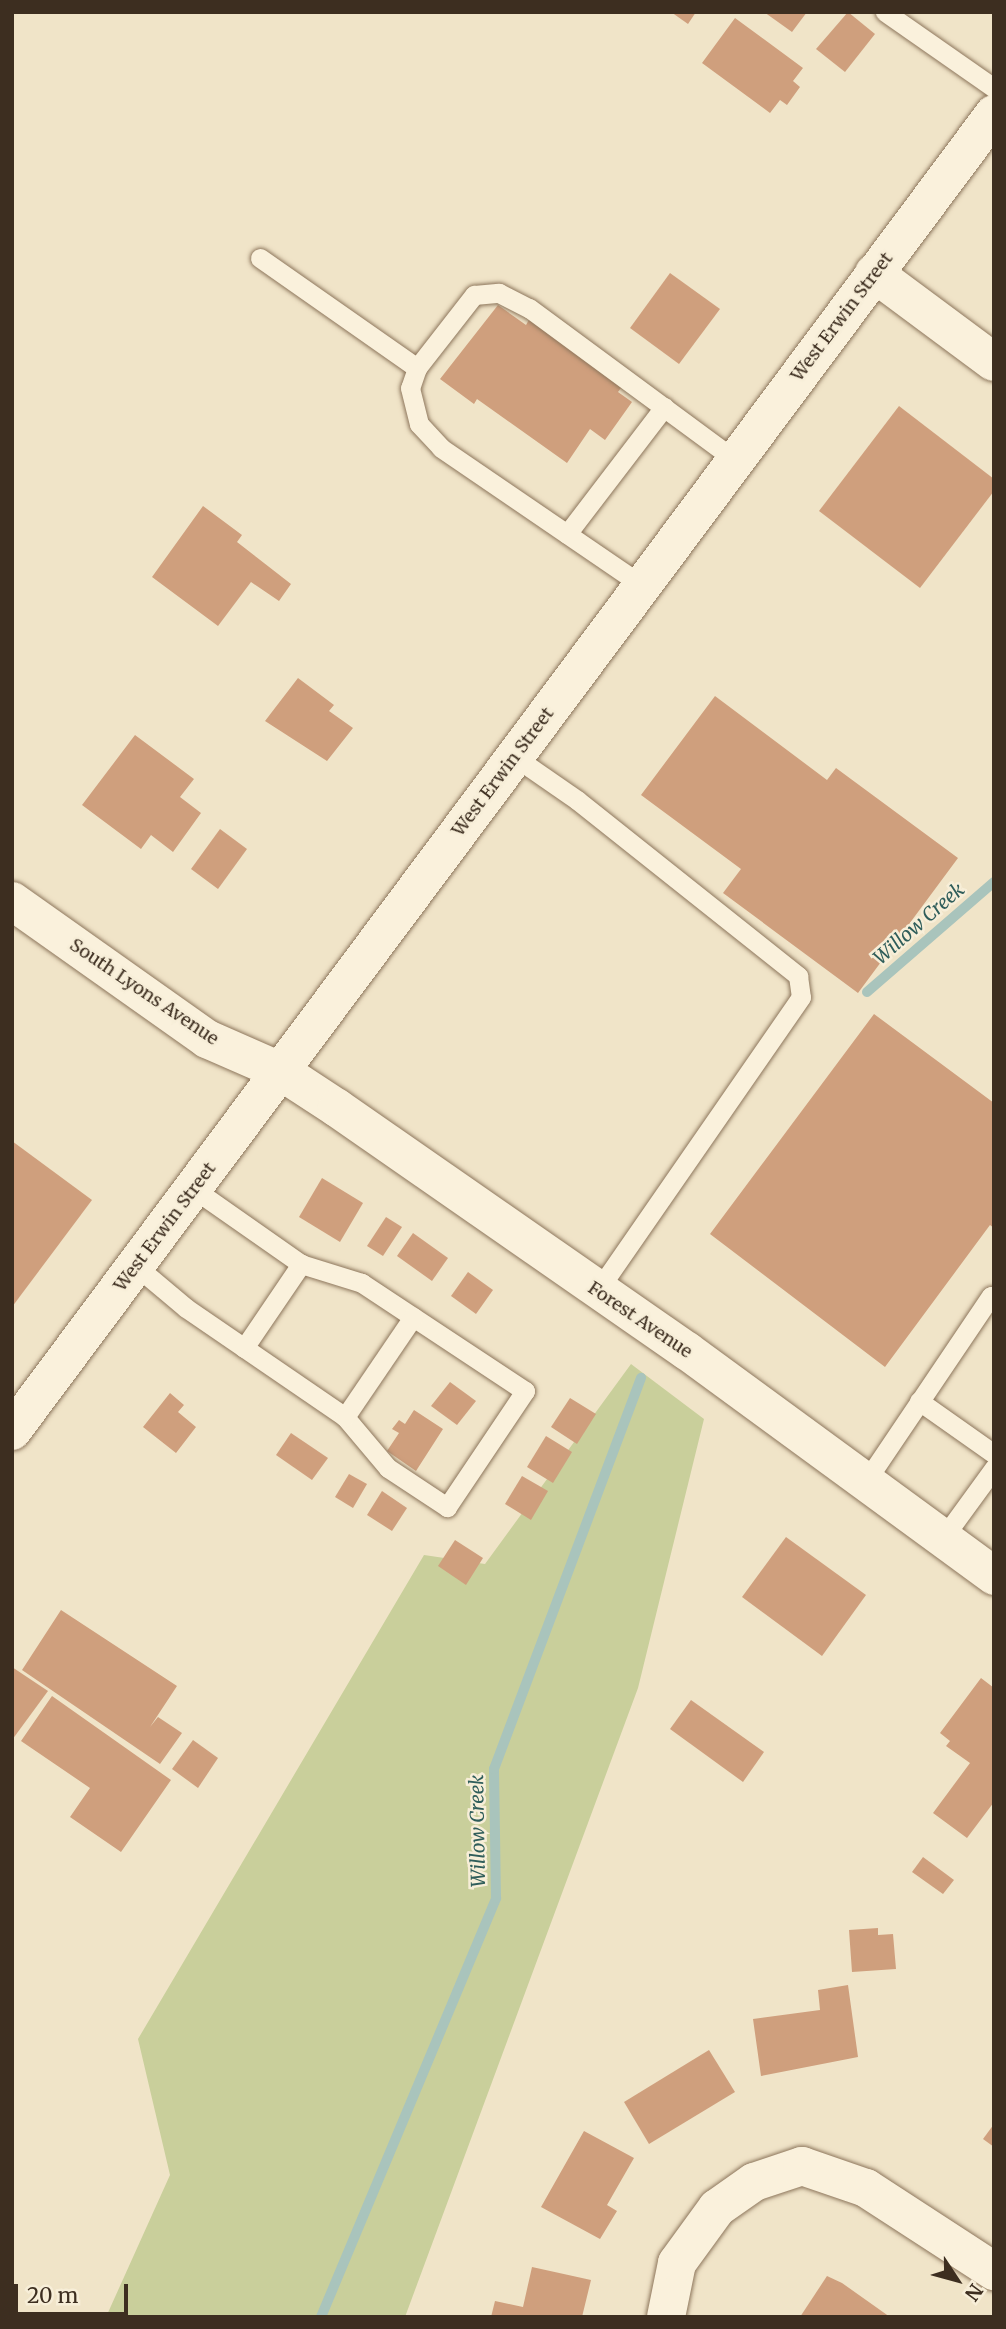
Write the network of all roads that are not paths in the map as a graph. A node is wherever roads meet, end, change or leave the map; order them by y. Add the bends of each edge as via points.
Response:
1 (885, 12) edge
2 (994, 88) edge
3 (994, 114) edge
4 (260, 258) dead end
5 (874, 273) junction
6 (994, 362) edge
7 (417, 368) junction
8 (664, 407) junction
9 (735, 460) junction
10 (567, 534) junction
11 (642, 585) junction
12 (515, 757) junction
13 (12, 901) edge
14 (282, 1072) junction
15 (194, 1188) junction
16 (302, 1264) junction
17 (136, 1266) junction
18 (598, 1290) junction
19 (994, 1298) edge
20 (413, 1317) junction
21 (244, 1348) junction
22 (919, 1401) junction
23 (345, 1417) junction
24 (12, 1431) edge
25 (994, 1454) edge
26 (994, 1468) edge
27 (866, 1481) junction
28 (943, 1538) junction
29 (994, 1576) edge
30 (994, 2272) edge
31 (666, 2317) edge

1 - 2 lane
3 - 5 street, West Erwin Street
4 - 7 lane
5 - 6 street
5 - 9 street, West Erwin Street
7 - 8 lane via 474,295 499,293 529,308
7 - 10 lane via 410,388 419,424 441,448
8 - 9 lane
8 - 10 lane
9 - 11 street, West Erwin Street
10 - 11 lane
11 - 12 street, West Erwin Street
12 - 14 street, West Erwin Street
12 - 18 lane via 577,800 798,976 801,997
13 - 14 street, South Lyons Avenue via 207,1039
14 - 15 street, West Erwin Street
14 - 18 street, Forest Avenue
15 - 16 lane
15 - 17 street, West Erwin Street
16 - 20 lane via 362,1283
16 - 21 lane
17 - 21 lane
17 - 24 street, West Erwin Street
18 - 27 street, Forest Avenue
19 - 22 lane via 991,1296
20 - 23 lane
20 - 23 lane via 525,1391 447,1507 388,1468
21 - 23 lane
22 - 25 lane
22 - 27 lane
26 - 28 lane
27 - 28 street, Forest Avenue
28 - 29 street, Forest Avenue
30 - 31 street via 866,2188 802,2166 754,2182 717,2208 677,2263

